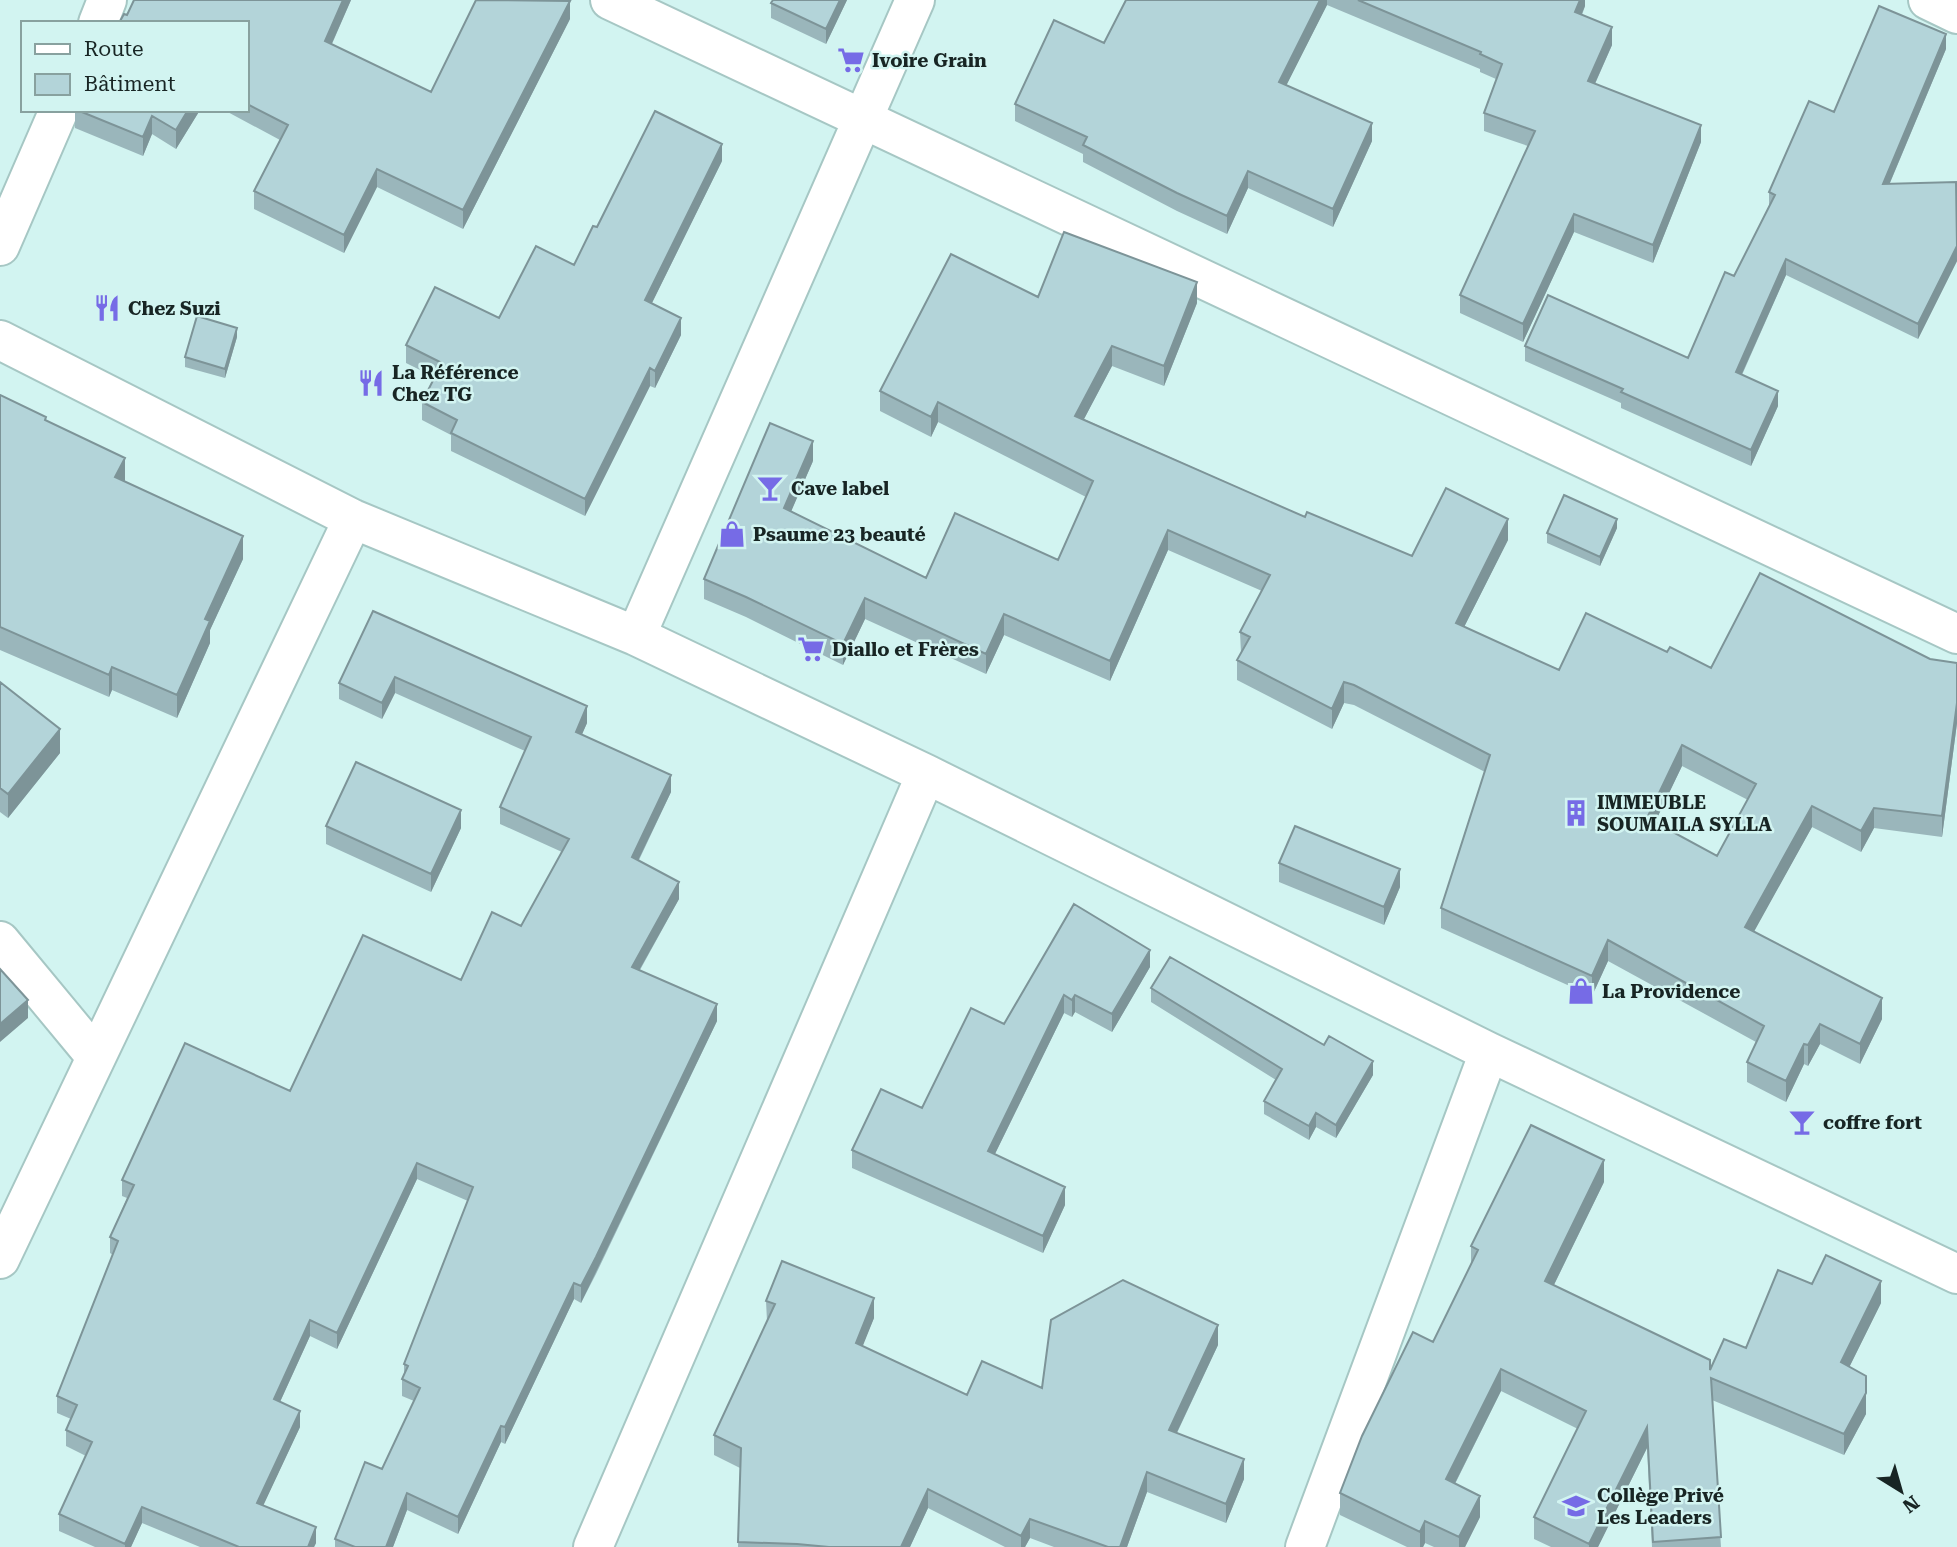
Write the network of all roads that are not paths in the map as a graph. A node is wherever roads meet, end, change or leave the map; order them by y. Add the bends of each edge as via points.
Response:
1 (107, 0) edge
2 (610, 0) edge
3 (915, 0) edge
4 (1928, 0) edge
5 (1957, 14) edge
6 (98, 21) edge
7 (58, 112) edge
8 (863, 119) junction
9 (0, 246) edge
10 (0, 340) edge
11 (352, 519) junction
12 (1957, 634) edge
13 (636, 636) junction
14 (926, 774) junction
15 (0, 941) edge
16 (1489, 1052) junction
17 (96, 1057) junction
18 (0, 1259) edge
19 (1957, 1274) edge
20 (593, 1547) edge
21 (1305, 1547) edge

1 - 6 street
2 - 8 street
3 - 8 street
4 - 5 street
7 - 9 street
8 - 12 street
8 - 13 street
10 - 11 street
11 - 13 street
11 - 17 street
13 - 14 street
14 - 16 street
14 - 20 street
15 - 17 street
16 - 19 street
16 - 21 street
17 - 18 street

